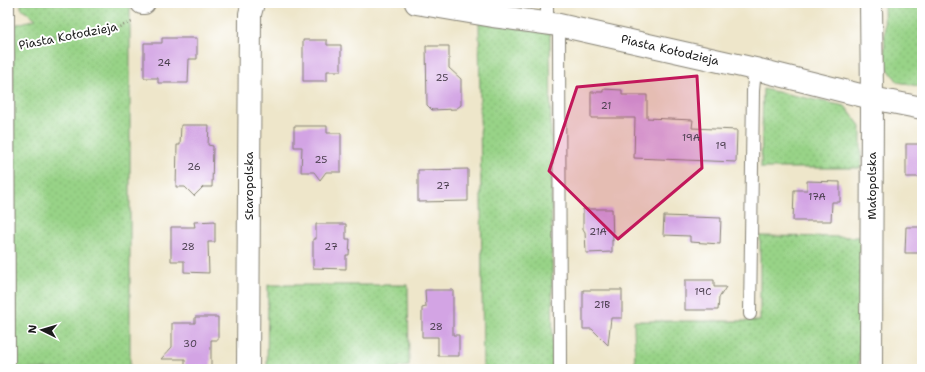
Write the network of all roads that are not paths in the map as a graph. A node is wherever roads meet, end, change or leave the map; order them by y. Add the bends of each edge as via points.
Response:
1 (3, 3) edge
2 (253, 3) edge
3 (416, 3) edge
4 (871, 3) edge
5 (551, 17) edge
6 (3, 48) edge
7 (755, 69) junction
8 (872, 98) junction
9 (922, 108) edge
10 (750, 314) dead end
11 (4, 369) edge
12 (248, 369) edge
13 (560, 369) edge
14 (871, 369) edge

1 - 6 street
2 - 12 street, Staropolska via 250,14
3 - 5 street, Piasta Kołodzieja via 493,16
4 - 8 street, Małopolska
5 - 7 street, Piasta Kołodzieja
5 - 13 lane
6 - 11 street
7 - 8 street, Piasta Kołodzieja
7 - 10 lane
8 - 9 street, Piasta Kołodzieja
8 - 14 street, Małopolska

